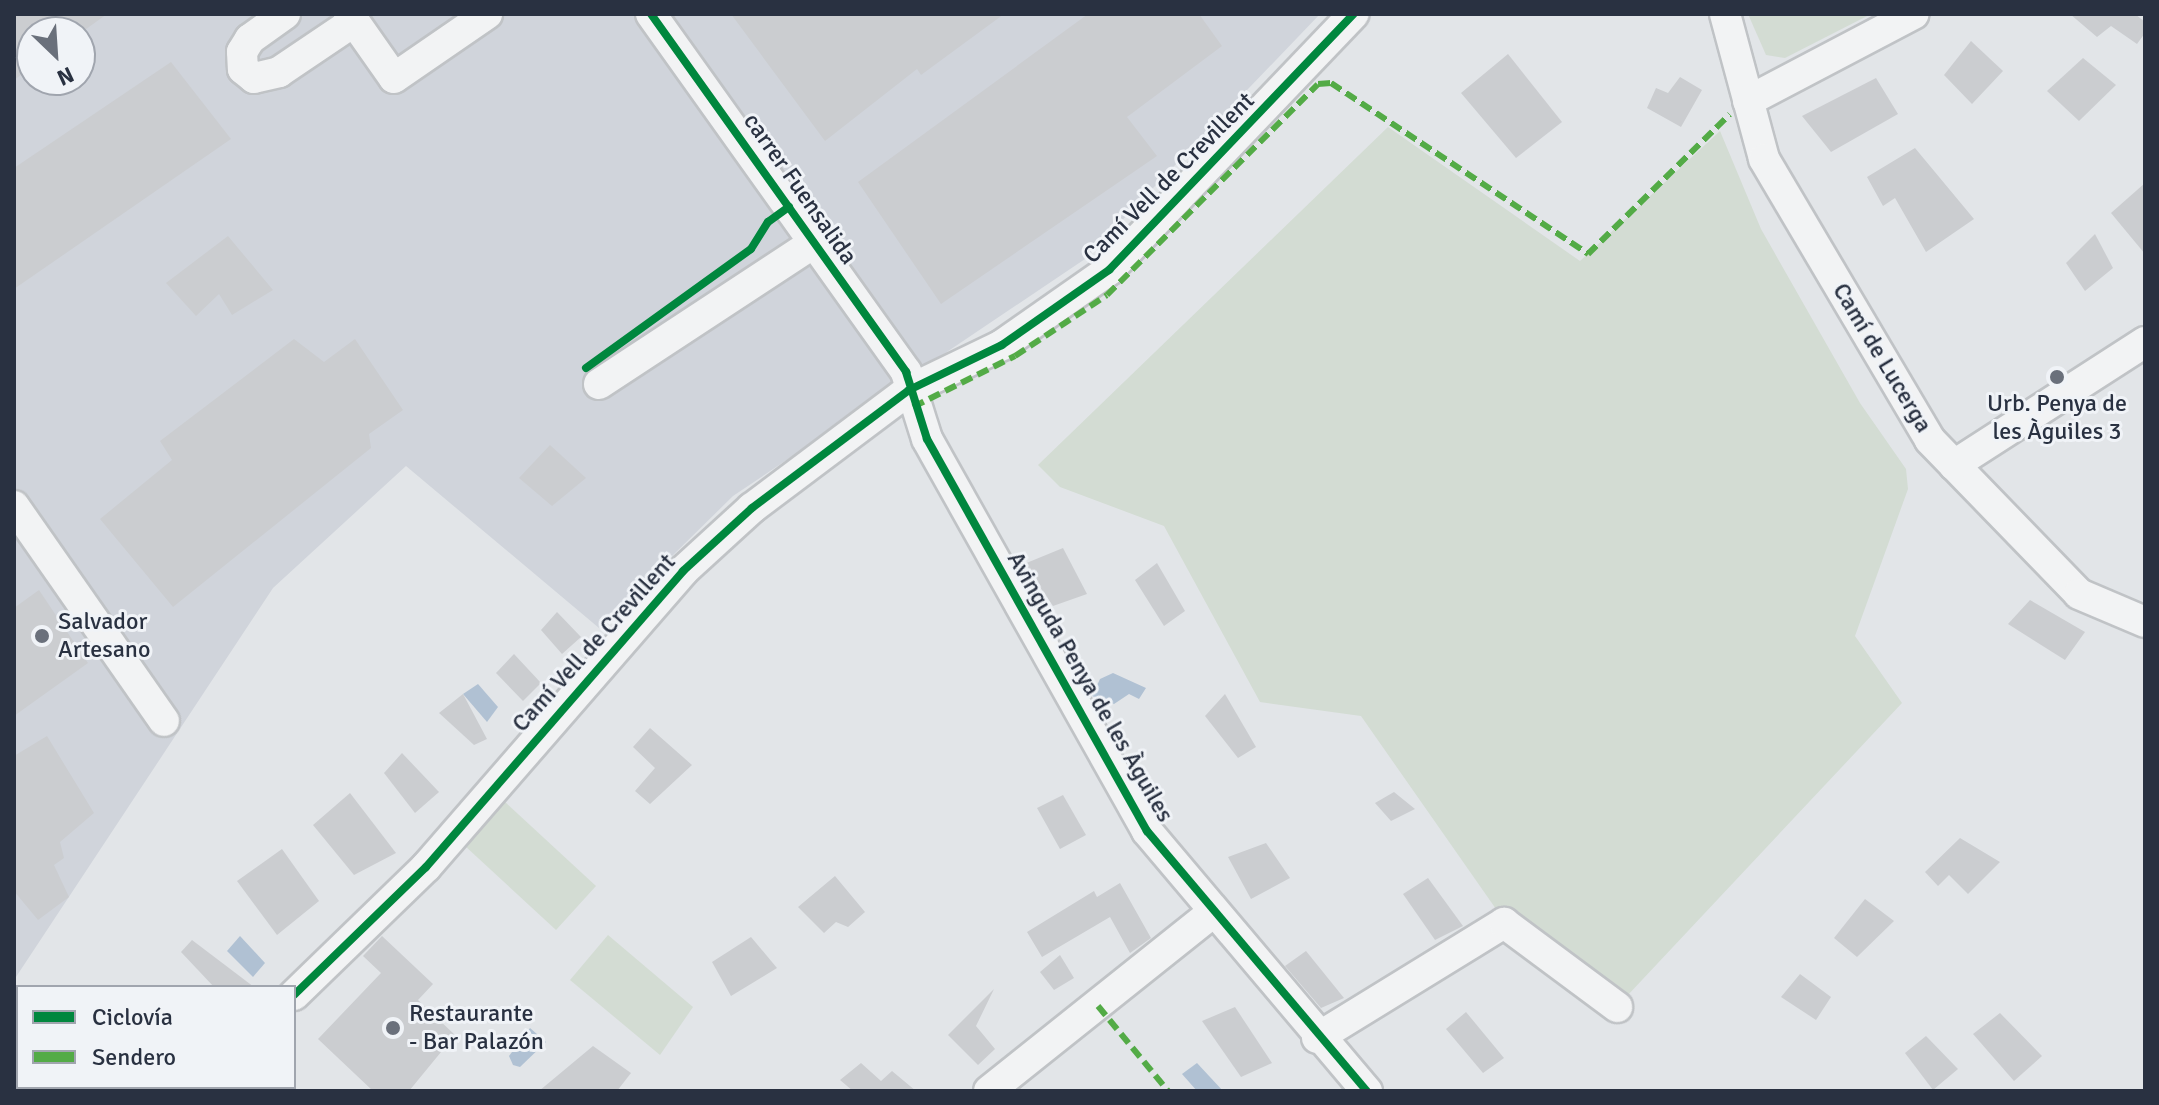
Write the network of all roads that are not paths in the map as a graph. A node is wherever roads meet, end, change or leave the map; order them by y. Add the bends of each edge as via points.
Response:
1 (285, 14) edge
2 (487, 14) edge
3 (651, 14) edge
4 (1354, 14) edge
5 (1725, 14) edge
6 (1914, 14) edge
7 (351, 18) edge
8 (1748, 101) junction
9 (789, 207) junction
10 (814, 243) junction
11 (735, 290) junction
12 (2145, 342) edge
13 (599, 384) dead end
14 (909, 390) junction
15 (1954, 465) junction
16 (14, 506) edge
17 (2145, 622) edge
18 (164, 721) dead end
19 (1212, 913) junction
20 (296, 993) edge
21 (1617, 1007) dead end
22 (1317, 1038) junction
23 (989, 1091) edge
24 (1367, 1091) edge

1 - 7 street via 250,39 242,52 243,69 254,78 279,72
2 - 7 street via 394,78
3 - 9 street, carrer Fuensalida
4 - 14 street, Camí Vell de Crevillent via 1109,270 1002,345
5 - 8 street, Camí de Lucerga
6 - 8 street
8 - 15 street, Camí de Lucerga via 1764,159 1930,440
9 - 10 street, carrer Fuensalida
9 - 11 street, carrer Fuensalida via 784,240
10 - 11 street, carrer Fuensalida
10 - 14 street, carrer Fuensalida via 906,372
11 - 13 street, carrer Fuensalida
12 - 15 street
14 - 19 street, Avinguda Penya de les Àguiles via 927,439 1097,749 1147,831
14 - 20 street, Camí Vell de Crevillent via 752,508 683,571 426,867
15 - 17 street, Camí de Lucerga via 2079,594
16 - 18 street
19 - 22 street, Avinguda Penya de les Àguiles
19 - 23 street
21 - 22 street via 1504,923
22 - 24 street, Avinguda Penya de les Àguiles

